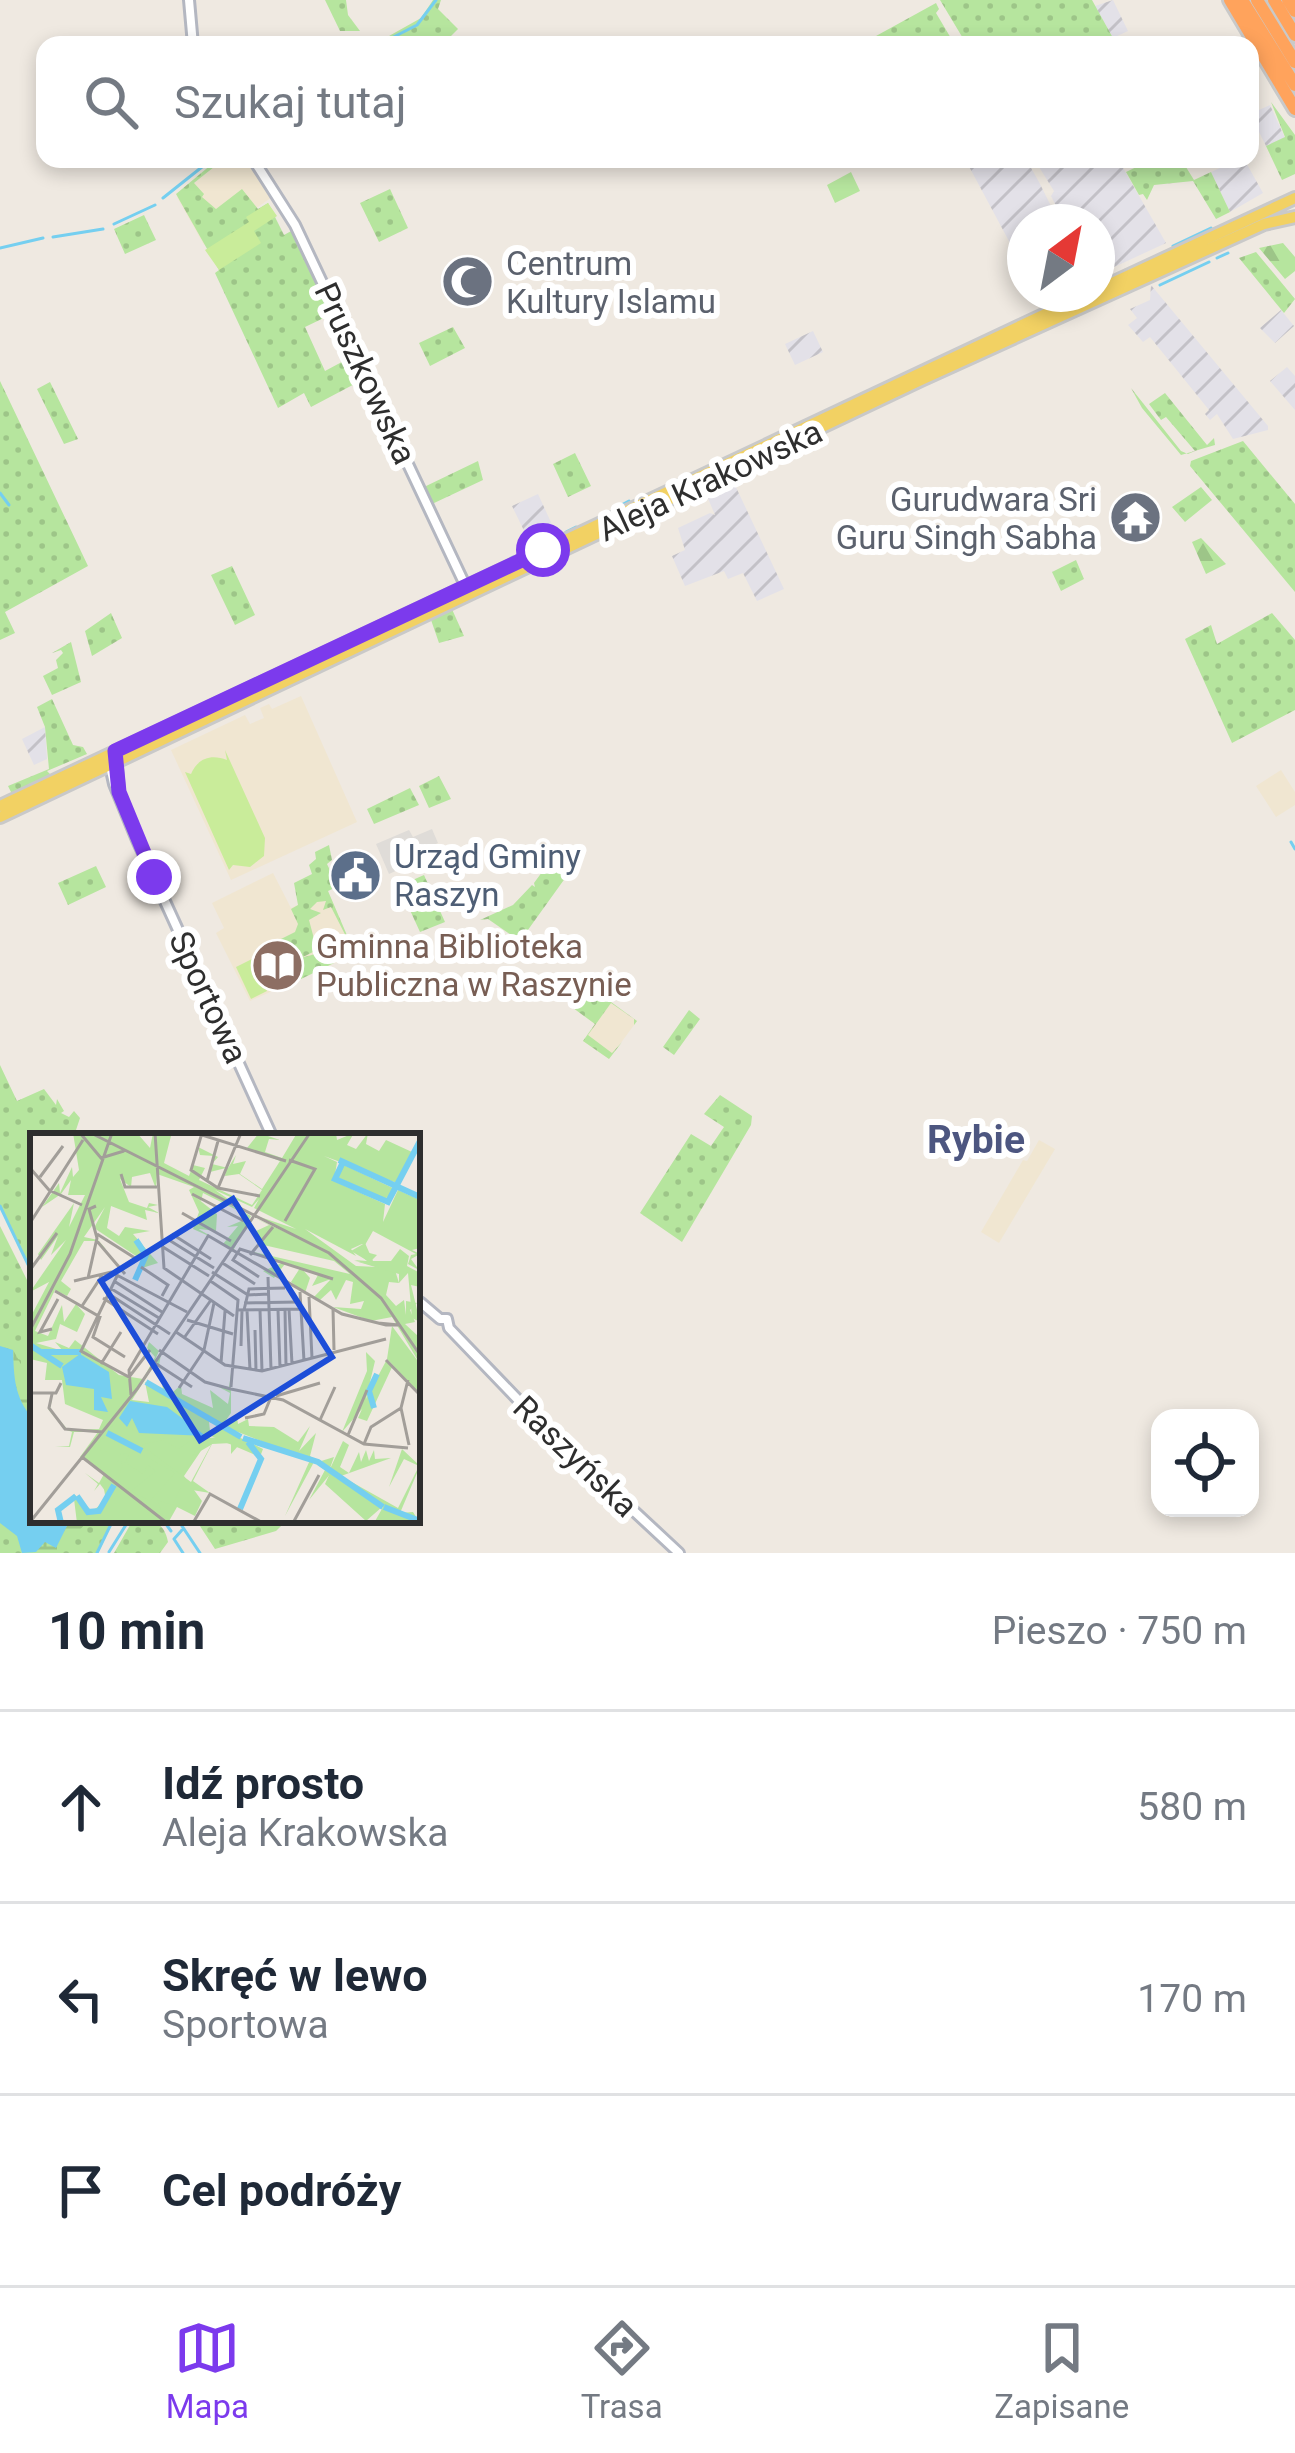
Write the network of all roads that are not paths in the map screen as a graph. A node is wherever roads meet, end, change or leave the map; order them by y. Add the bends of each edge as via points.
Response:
1 (189, 0) edge
2 (1230, 0) edge
3 (1242, 0) edge
4 (1257, 0) edge
5 (1274, 0) edge
6 (1288, 0) edge
7 (1295, 11) edge
8 (1295, 34) edge
9 (194, 36) edge
10 (1251, 36) edge
11 (1259, 49) edge
12 (1295, 62) edge
13 (1295, 86) edge
14 (1295, 109) edge
15 (259, 168) edge
16 (1295, 198) edge
17 (1295, 217) edge
18 (1115, 282) edge
19 (1050, 312) edge
20 (467, 589) junction
21 (112, 758) junction
22 (0, 806) edge
23 (0, 817) edge
24 (271, 1133) edge
25 (420, 1303) edge
26 (679, 1553) edge

1 - 9 street
2 - 10 highway
3 - 13 highway
4 - 12 highway
5 - 8 highway
6 - 7 highway
11 - 14 highway
15 - 20 street, Pruszkowska via 296,225
16 - 18 main road
17 - 20 main road, Aleja Krakowska via 1264,224
19 - 20 main road, Aleja Krakowska
20 - 21 main road, Aleja Krakowska
21 - 22 main road, Aleja Krakowska
21 - 23 main road, Aleja Krakowska
21 - 24 street, Sportowa via 119,792
25 - 26 street, Raszyńska

